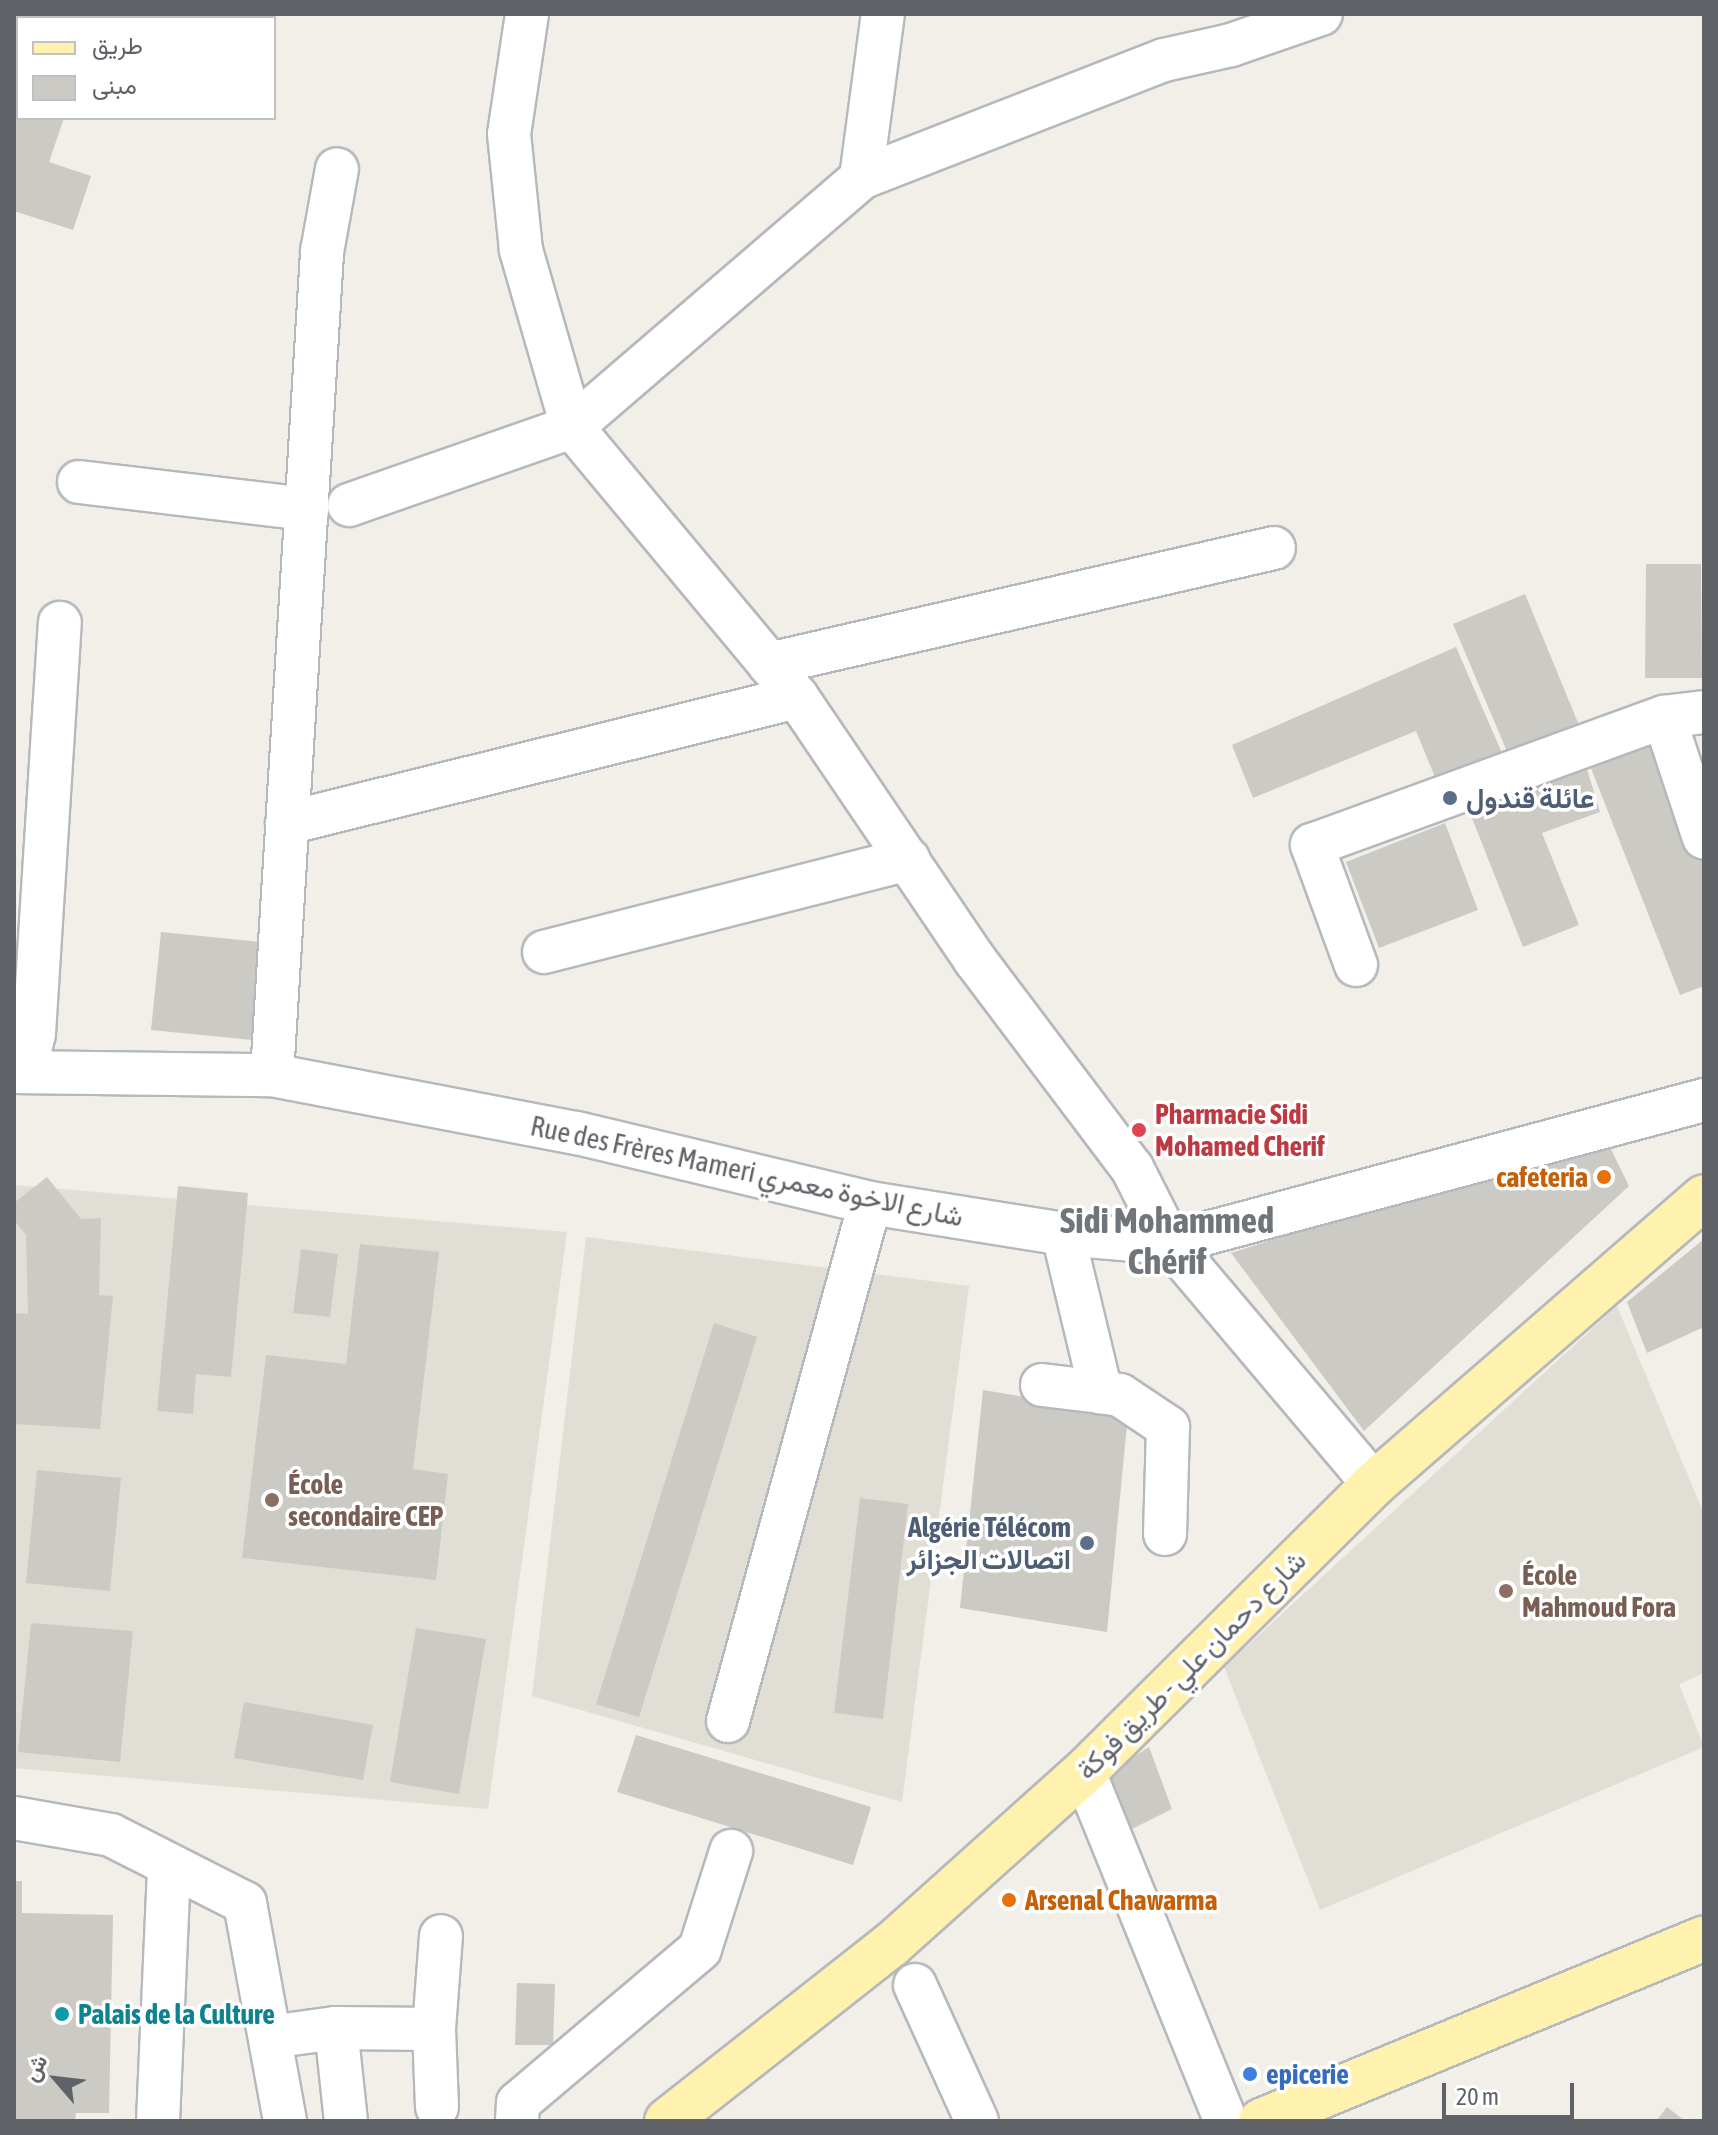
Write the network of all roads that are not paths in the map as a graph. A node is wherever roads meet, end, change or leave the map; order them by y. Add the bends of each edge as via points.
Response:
1 (527, 14) edge
2 (883, 14) edge
3 (1321, 14) edge
4 (337, 169) dead end
5 (861, 178) junction
6 (572, 427) junction
7 (79, 482) dead end
8 (349, 505) dead end
9 (307, 509) junction
10 (1274, 548) dead end
11 (60, 623) dead end
12 (769, 664) junction
13 (797, 697) junction
14 (1684, 715) edge
15 (287, 823) junction
16 (1704, 838) edge
17 (908, 859) junction
18 (544, 952) dead end
19 (1356, 965) dead end
20 (20, 1072) edge
21 (272, 1075) junction
22 (1704, 1100) edge
23 (1704, 1197) edge
24 (870, 1203) junction
25 (1063, 1234) junction
26 (1170, 1243) junction
27 (1042, 1385) dead end
28 (1101, 1392) junction
29 (1374, 1484) junction
30 (1165, 1534) dead end
31 (728, 1721) dead end
32 (1084, 1772) junction
33 (14, 1818) edge
34 (731, 1851) dead end
35 (169, 1865) junction
36 (441, 1936) dead end
37 (1704, 1938) edge
38 (915, 1985) dead end
39 (336, 2028) junction
40 (434, 2029) junction
41 (270, 2037) junction
42 (437, 2107) dead end
43 (158, 2121) edge
44 (285, 2121) edge
45 (346, 2121) edge
46 (517, 2121) edge
47 (667, 2121) edge
48 (977, 2121) edge
49 (1226, 2121) edge
50 (1261, 2121) edge

1 - 6 street via 509,134 521,250
2 - 5 street
3 - 5 street via 1231,45 1164,60
4 - 9 street via 322,252
5 - 6 street
6 - 8 street
6 - 12 street
7 - 9 street
9 - 15 street
10 - 12 street
11 - 20 street via 34,1033
12 - 13 street
13 - 15 street
13 - 17 street
14 - 16 street
14 - 19 street via 1312,845
15 - 21 street
17 - 18 street
17 - 26 street via 975,960 1132,1168
20 - 21 street, Rue des Frères Mameri شارع الاخوة معمري
21 - 24 street, Rue des Frères Mameri شارع الاخوة معمري via 577,1133
22 - 26 street, Rue des Frères Mameri شارع الاخوة معمري
23 - 29 main road, شارع دحمان علي - طريق فوكة
24 - 25 street, Rue des Frères Mameri شارع الاخوة معمري
24 - 31 street
25 - 26 street, Rue des Frères Mameri شارع الاخوة معمري
25 - 28 street
26 - 29 street
27 - 28 street
28 - 30 street via 1120,1395 1168,1427
29 - 32 main road, شارع دحمان علي - طريق فوكة
32 - 47 main road, شارع دحمان علي - طريق فوكة via 804,2018
32 - 49 street
33 - 35 street via 111,1835
34 - 46 street via 700,1949 518,2103
35 - 41 street via 245,1903
35 - 43 street
36 - 40 street
37 - 50 main road
38 - 48 street
39 - 40 street
39 - 41 street
39 - 45 street
40 - 42 street
41 - 44 street

